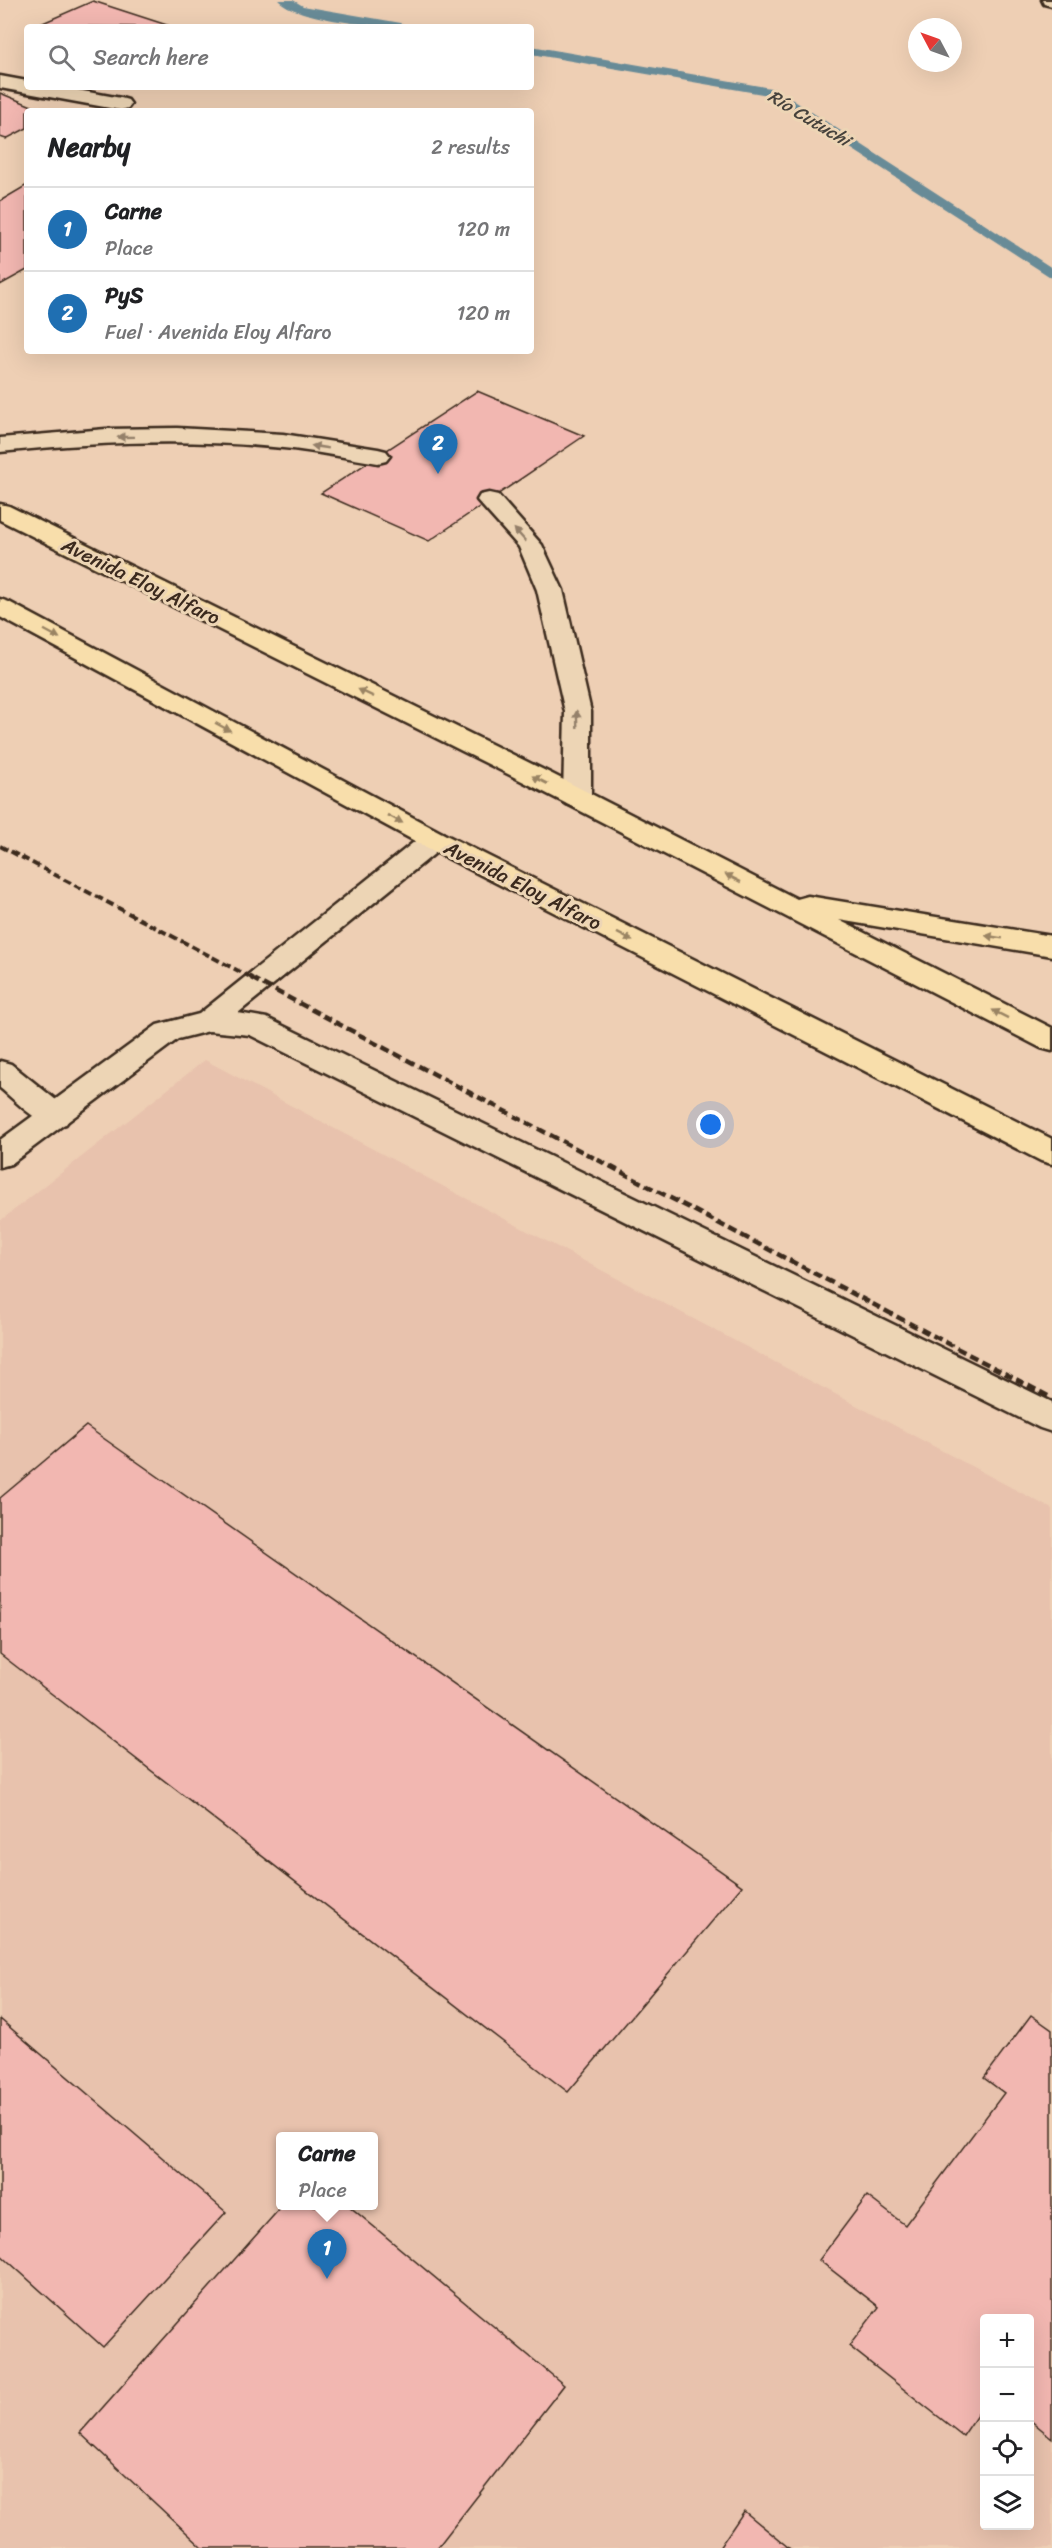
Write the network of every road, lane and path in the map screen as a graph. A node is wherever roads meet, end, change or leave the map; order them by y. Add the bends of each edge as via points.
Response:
1 (0, 82) edge
2 (24, 86) edge
3 (44, 90) edge
4 (121, 104) dead end
5 (0, 445) edge
6 (378, 456) dead end
7 (489, 500) dead end
8 (0, 511) edge
9 (0, 607) edge
10 (577, 798) junction
11 (434, 840) junction
12 (771, 898) junction
13 (1052, 946) edge
14 (209, 1021) junction
15 (1052, 1041) edge
16 (0, 1072) edge
17 (55, 1116) junction
18 (1052, 1153) edge
19 (0, 1156) edge
20 (1052, 1418) edge

1 - 2 street
3 - 4 street
6 -> 5 street via 223,437 58,438
10 -> 7 street via 578,712 550,590 530,545
10 -> 8 main road, Avenida Eloy Alfaro
9 -> 11 main road, Avenida Eloy Alfaro
12 -> 10 main road, Avenida Eloy Alfaro
11 - 14 street
11 -> 18 main road, Avenida Eloy Alfaro
13 -> 12 main road
15 -> 12 main road, Avenida Eloy Alfaro
14 - 17 street via 168,1032
14 - 20 street via 256,1025
16 - 17 street
17 - 19 street

